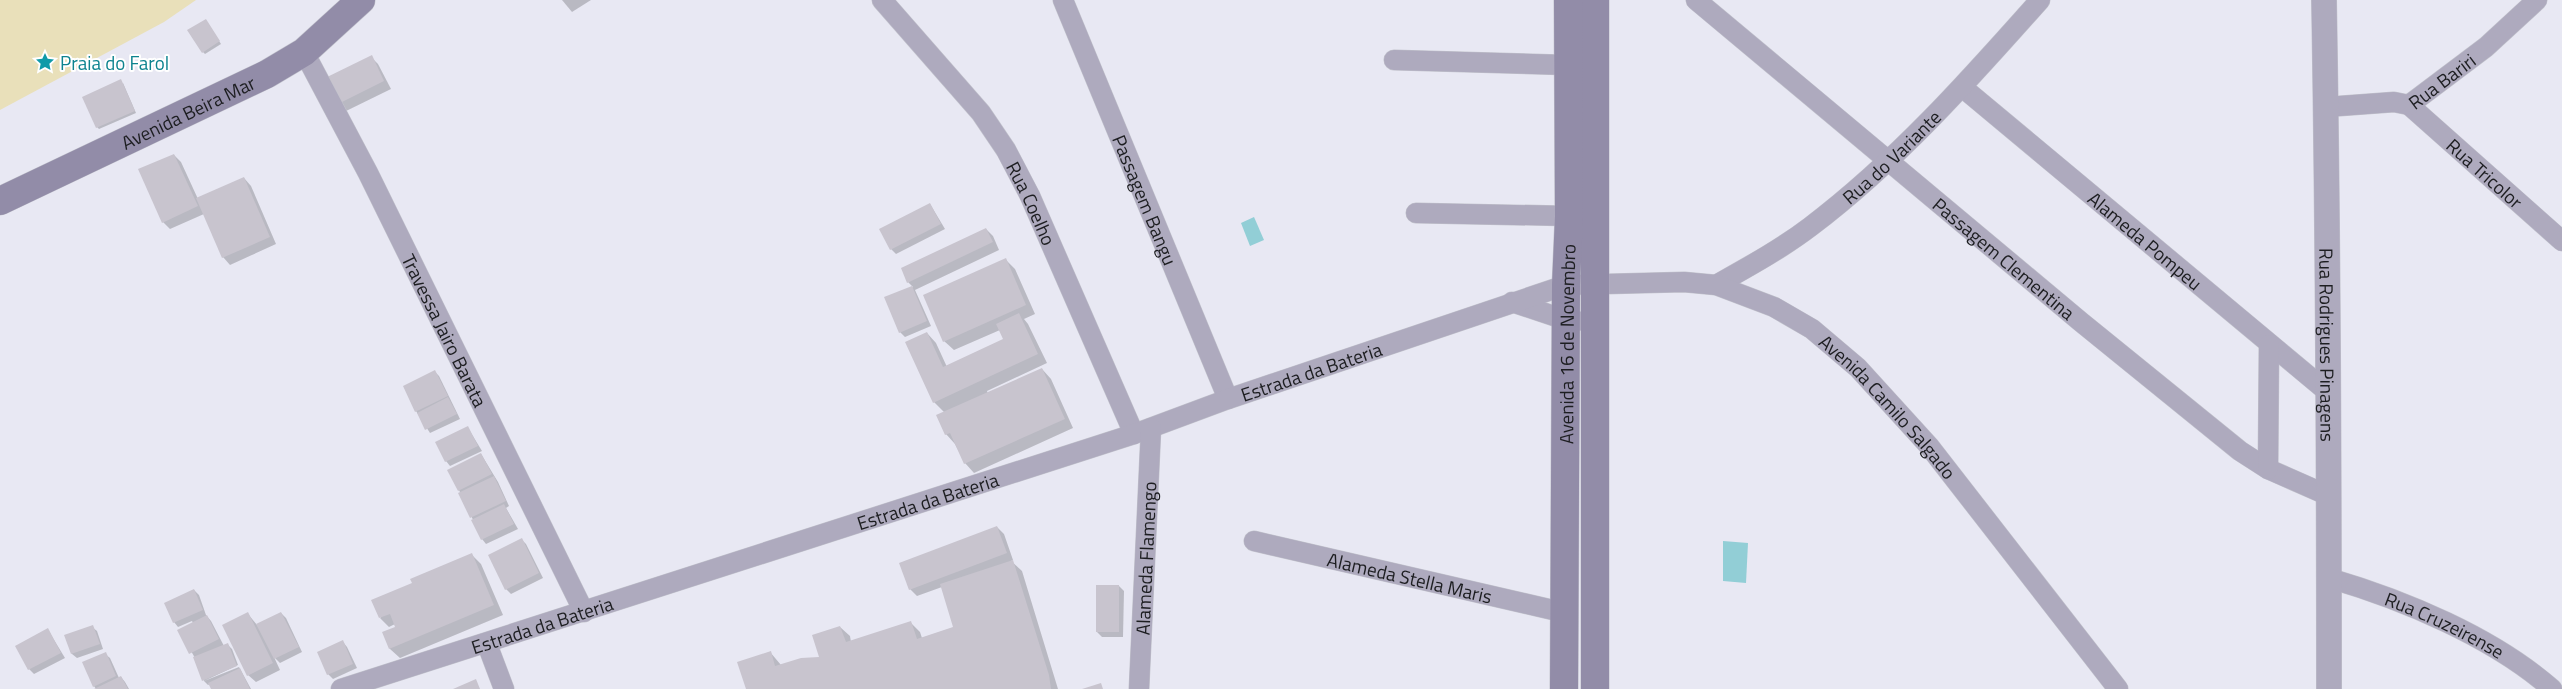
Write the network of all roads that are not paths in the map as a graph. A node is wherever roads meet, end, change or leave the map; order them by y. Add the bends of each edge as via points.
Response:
1 (361, 0) edge
2 (882, 0) edge
3 (1063, 0) edge
4 (1568, 0) edge
5 (1594, 0) edge
6 (1696, 0) edge
7 (2040, 0) edge
8 (2324, 0) edge
9 (2537, 0) edge
10 (304, 52) junction
11 (1394, 60) dead end
12 (1567, 65) junction
13 (1962, 87) junction
14 (2409, 106) junction
15 (2326, 107) junction
16 (1888, 160) junction
17 (0, 201) edge
18 (1416, 213) dead end
19 (1569, 216) junction
20 (2562, 241) edge
21 (1594, 284) junction
22 (1566, 285) junction
23 (1716, 285) junction
24 (1512, 302) junction
25 (1566, 320) junction
26 (1594, 322) junction
27 (2269, 345) junction
28 (2329, 393) junction
29 (1228, 399) junction
30 (1142, 431) junction
31 (2268, 470) junction
32 (2327, 495) junction
33 (1254, 541) dead end
34 (2329, 578) junction
35 (584, 612) junction
36 (1566, 613) junction
37 (487, 644) junction
38 (340, 689) edge
39 (504, 689) edge
40 (1140, 689) edge
41 (1564, 689) edge
42 (1595, 689) edge
43 (2118, 689) edge
44 (2328, 689) edge
45 (2552, 689) edge

1 - 10 main road, Avenida Beira Mar
2 - 30 street, Rua Coelho via 980,113 1006,150
3 - 29 street, Passagem Bangu
4 - 12 main road, Avenida 16 de Novembro
5 - 21 main road, Avenida 16 de Novembro
6 - 16 street, Passagem Clementina
7 - 13 street, Rua do Variante
8 - 15 street, Rua Rodrigues Pinagens
9 - 14 street, Rua Bariri via 2486,47
10 - 17 main road, Avenida Beira Mar via 266,74
10 - 35 street, Travessa Jairo Barata via 368,172
11 - 12 street
12 - 19 main road, Avenida 16 de Novembro
13 - 16 street, Rua do Variante
13 - 27 street, Alameda Pompeu
14 - 15 street, Rua Bariri via 2394,102
14 - 20 street, Rua Tricolor
15 - 28 street, Rua Rodrigues Pinagens
16 - 23 street, Rua do Variante via 1810,227
16 - 31 street, Passagem Clementina via 2089,328 2240,451
18 - 19 street
19 - 22 main road, Avenida 16 de Novembro
21 - 22 street, Avenida Camilo Salgado
21 - 23 street, Avenida Camilo Salgado via 1684,282
21 - 26 main road, Avenida 16 de Novembro
22 - 24 street, Estrada da Bateria
22 - 25 main road, Avenida 16 de Novembro
23 - 43 street, Avenida Camilo Salgado via 1774,307 1812,330 1858,368 1929,446
24 - 25 street
24 - 29 street, Estrada da Bateria
25 - 26 street
25 - 36 main road, Avenida 16 de Novembro
26 - 42 main road, Avenida 16 de Novembro
27 - 28 street, Alameda Pompeu
27 - 31 street
28 - 32 street, Rua Rodrigues Pinagens
29 - 30 street, Estrada da Bateria
30 - 35 street, Estrada da Bateria
30 - 40 street, Alameda Flamengo
31 - 32 street, Passagem Clementina
32 - 34 street, Rua Rodrigues Pinagens
33 - 36 street, Alameda Stella Maris
34 - 44 street, Rua Rodrigues Pinagens
34 - 45 street, Rua Cruzeirense via 2372,591 2443,621 2488,646
35 - 37 street, Estrada da Bateria
36 - 41 main road, Avenida 16 de Novembro
37 - 38 street, Estrada da Bateria
37 - 39 street

